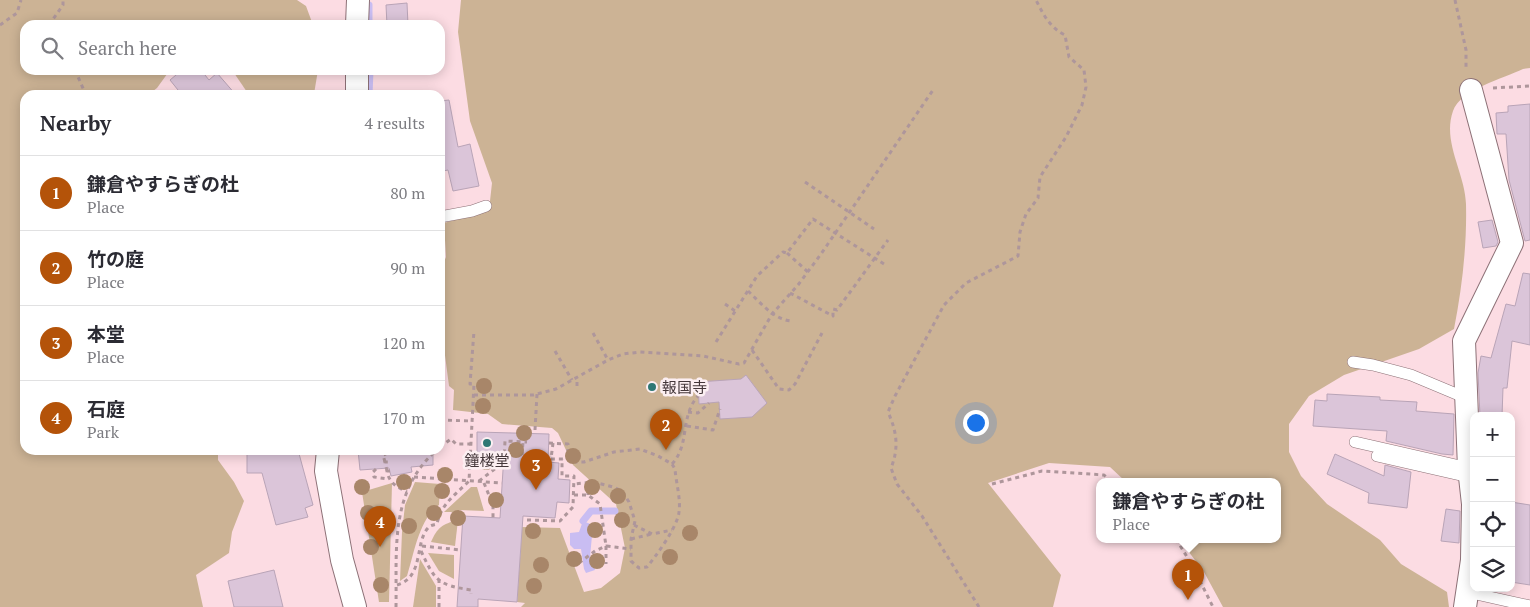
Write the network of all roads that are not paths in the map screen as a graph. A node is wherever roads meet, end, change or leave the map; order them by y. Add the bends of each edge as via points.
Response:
1 (358, 0) edge
2 (358, 20) edge
3 (357, 75) edge
4 (357, 90) edge
5 (1471, 90) road end
6 (486, 206) dead end
7 (445, 216) edge
8 (1353, 362) dead end
9 (1466, 398) junction
10 (1355, 442) dead end
11 (328, 455) edge
12 (1377, 456) dead end
13 (1469, 472) junction
14 (1466, 600) edge
15 (1530, 606) edge
16 (356, 607) edge

1 - 2 street
3 - 4 street
5 - 9 street via 1512,243 1464,341
6 - 7 lane
8 - 9 lane via 1411,375
9 - 13 street
10 - 13 lane
11 - 16 street via 326,471 342,560
12 - 13 lane
13 - 14 street via 1472,560
14 - 15 lane

